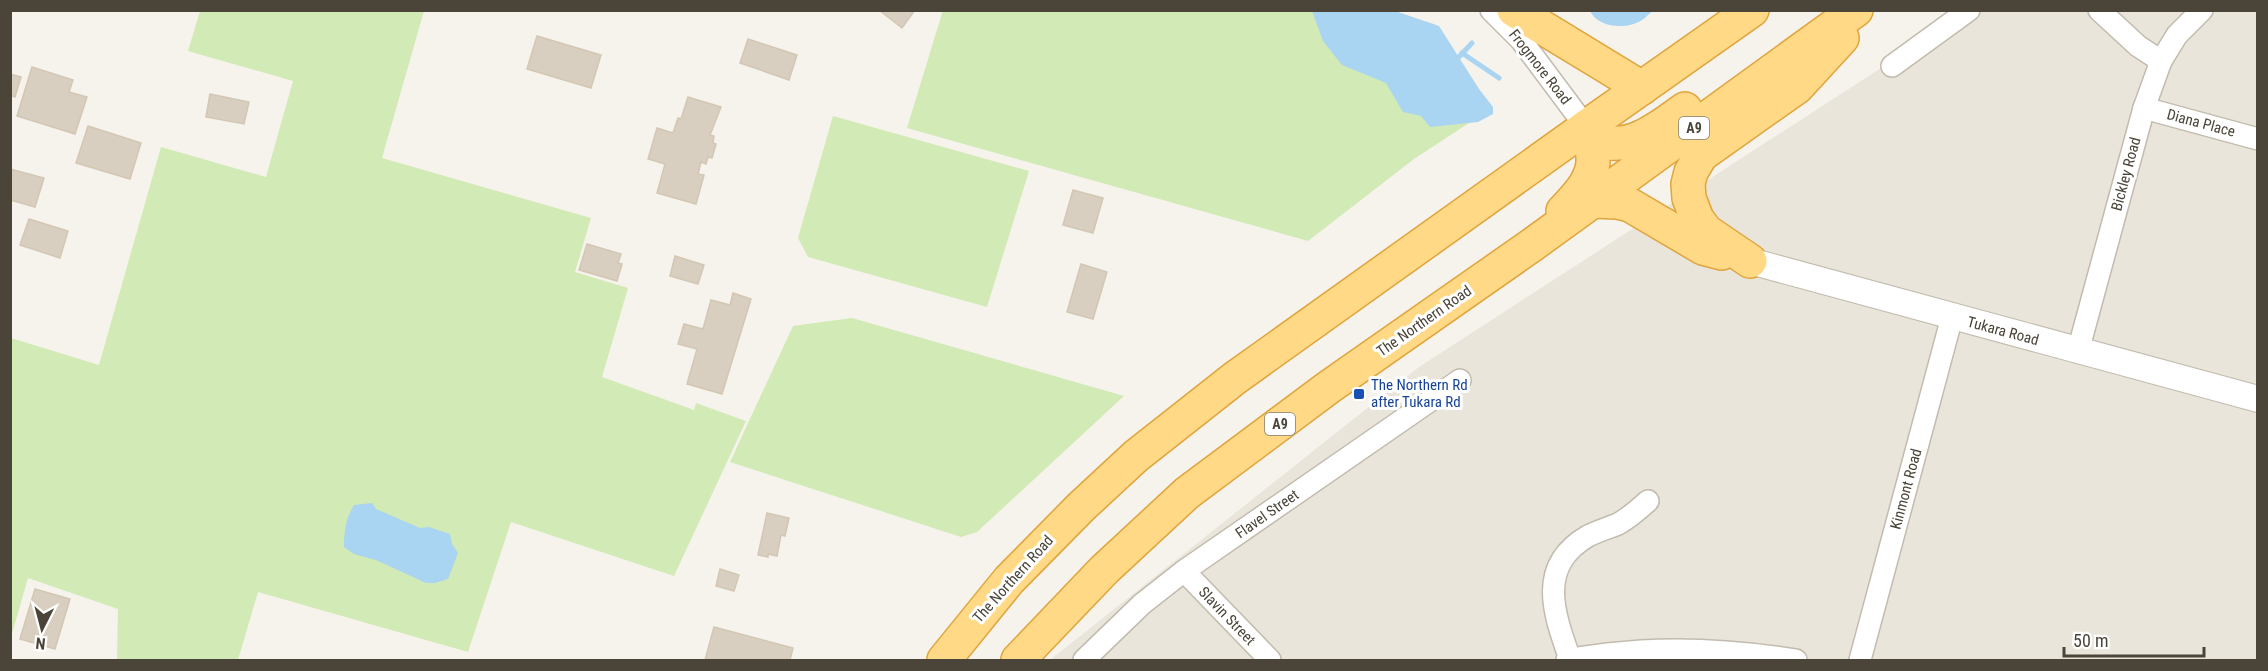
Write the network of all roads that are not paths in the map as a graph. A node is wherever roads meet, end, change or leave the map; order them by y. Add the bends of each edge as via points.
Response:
1 (1491, 10) edge
2 (1514, 10) edge
3 (1752, 10) edge
4 (1841, 10) edge
5 (1856, 10) edge
6 (1867, 10) edge
7 (1969, 10) edge
8 (2099, 10) edge
9 (2202, 10) edge
10 (2161, 61) junction
11 (1892, 66) dead end
12 (1642, 88) junction
13 (2144, 108) junction
14 (1586, 127) junction
15 (2258, 139) edge
16 (1593, 201) junction
17 (1532, 245) junction
18 (1750, 261) junction
19 (1952, 317) junction
20 (2078, 351) junction
21 (1460, 380) dead end
22 (2258, 399) edge
23 (1648, 501) dead end
24 (1184, 571) junction
25 (1685, 655) edge
26 (944, 660) edge
27 (1018, 660) edge
28 (1084, 660) edge
29 (1270, 660) edge
30 (1568, 660) edge
31 (1796, 660) edge
32 (1860, 660) edge

1 - 14 street, Frogmore Road via 1521,40
2 - 12 highway
3 - 12 highway, The Northern Road
4 - 14 highway via 1788,38 1643,136 1607,142 1599,140
5 - 16 highway, The Northern Road / A9
6 - 18 highway via 1797,87 1701,155 1691,172 1689,198 1697,219 1706,231
7 - 11 street
8 - 10 street via 2138,46
9 - 10 street, Bickley Road via 2176,35
10 - 13 street, Bickley Road
12 - 14 highway, The Northern Road
13 - 15 street, Diana Place
13 - 20 street, Bickley Road
14 - 17 highway via 1593,156 1585,186
14 - 26 highway, The Northern Road via 1235,378 1136,456 1009,580
16 - 17 highway, The Northern Road / A9
16 - 18 highway via 1630,206 1703,248
17 - 27 highway, The Northern Road / A9 via 1329,387 1187,493 1104,570
18 - 19 street, Tukara Road
19 - 20 street, Tukara Road
19 - 32 street, Kinmont Road
20 - 22 street, Tukara Road
21 - 24 street, Flavel Street
23 - 30 street via 1626,519 1579,542 1559,566 1553,602
24 - 28 street, Flavel Street via 1142,604
24 - 29 street, Slavin Street
25 - 30 street via 1628,652
25 - 31 street via 1750,653

